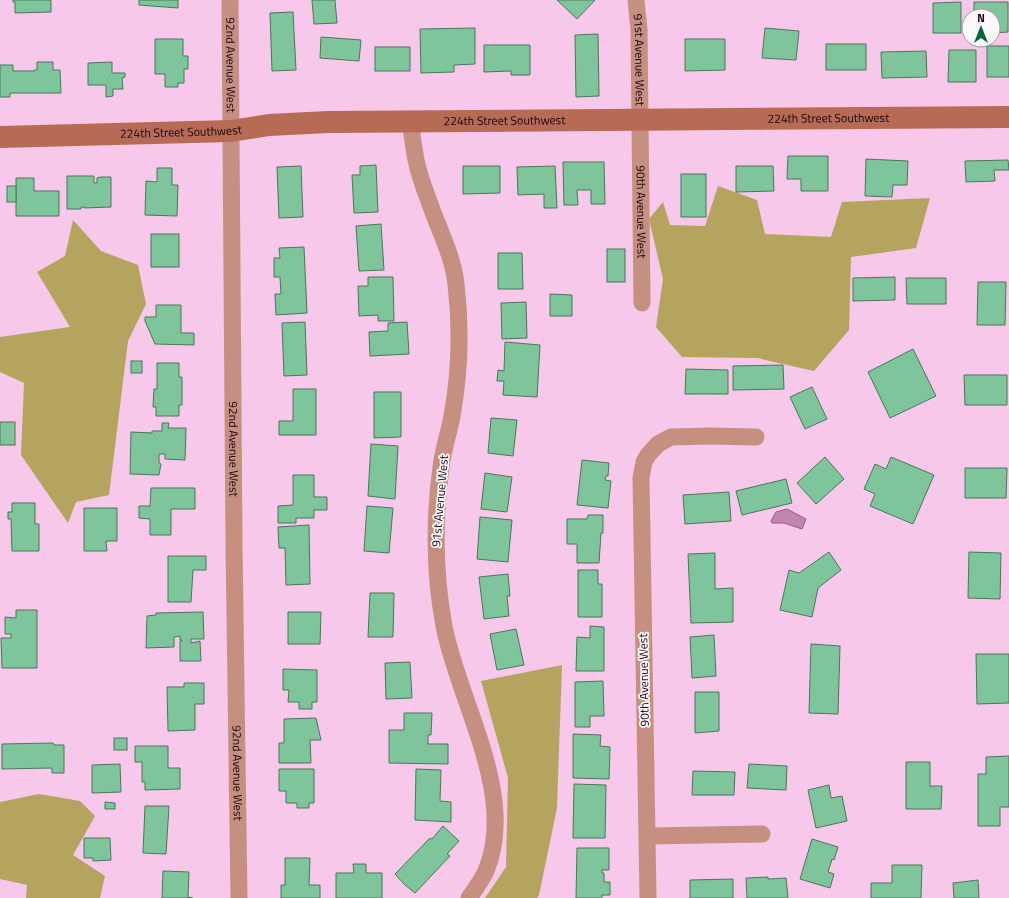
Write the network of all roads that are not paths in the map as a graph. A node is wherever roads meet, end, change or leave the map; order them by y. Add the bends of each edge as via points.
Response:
1 (230, 0) edge
2 (636, 0) edge
3 (1009, 117) edge
4 (640, 120) junction
5 (410, 122) junction
6 (230, 132) junction
7 (0, 137) edge
8 (642, 303) dead end
9 (756, 437) dead end
10 (762, 834) dead end
11 (648, 836) junction
12 (239, 898) edge
13 (469, 898) edge
14 (648, 898) edge

1 - 6 street, 92nd Avenue West
2 - 4 street, 91st Avenue West
3 - 4 street, 224th Street Southwest
4 - 5 street, 224th Street Southwest
4 - 8 street, 90th Avenue West
5 - 6 street, 224th Street Southwest via 269,125
5 - 13 street, 91st Avenue West via 415,156 429,203 450,256 456,281 458,307 459,362 452,415 441,464 435,549 444,628 487,768 495,812 491,856 486,872
6 - 7 street, 224th Street Southwest
6 - 12 street, 92nd Avenue West
9 - 11 street, 90th Avenue West via 671,437 658,444 644,462 640,478
10 - 11 street
11 - 14 street, 90th Avenue West

